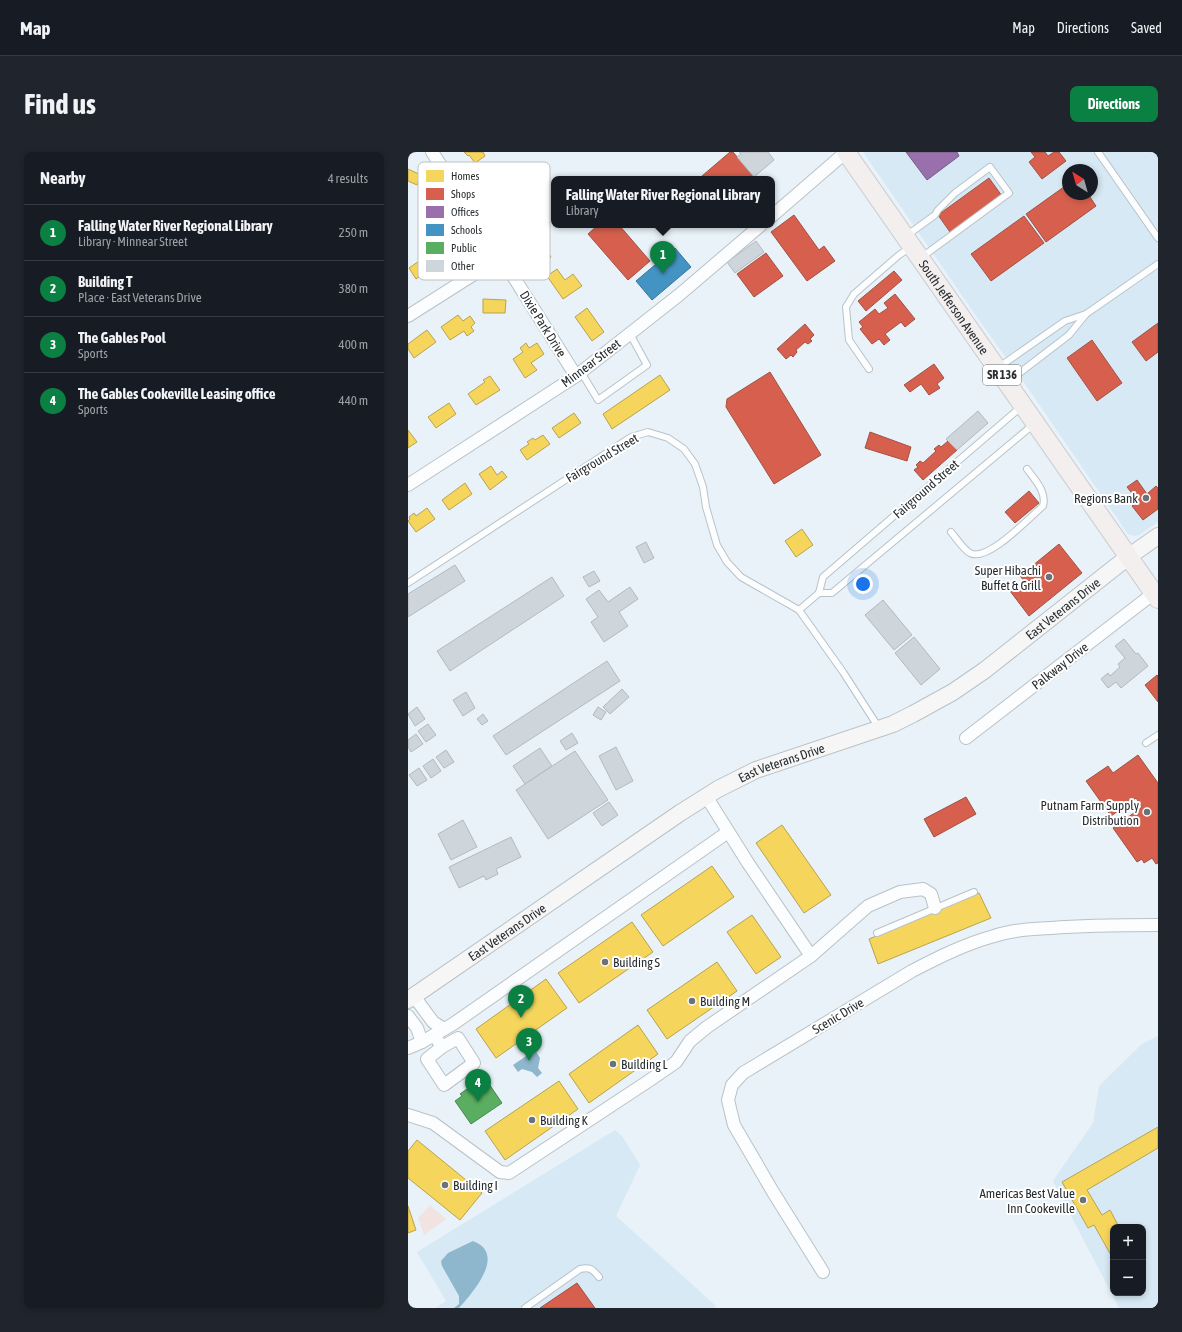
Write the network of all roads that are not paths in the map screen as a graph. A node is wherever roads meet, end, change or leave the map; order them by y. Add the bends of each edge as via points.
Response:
1 (432, 152) edge
2 (846, 152) edge
3 (1098, 152) edge
4 (439, 162) edge
5 (775, 213) edge
6 (757, 228) edge
7 (1158, 238) edge
8 (913, 247) junction
9 (1158, 264) edge
10 (465, 280) edge
11 (516, 280) edge
12 (1086, 314) junction
13 (408, 316) edge
14 (630, 334) junction
15 (869, 370) dead end
16 (578, 374) junction
17 (1002, 375) junction
18 (1023, 405) junction
19 (1035, 423) junction
20 (1027, 469) dead end
21 (408, 485) edge
22 (951, 532) dead end
23 (1158, 536) edge
24 (1128, 557) junction
25 (408, 582) edge
26 (1153, 590) edge
27 (819, 593) junction
28 (799, 610) junction
29 (880, 728) junction
30 (1158, 735) edge
31 (966, 738) dead end
32 (1146, 743) dead end
33 (706, 796) junction
34 (728, 832) junction
35 (974, 892) dead end
36 (936, 908) junction
37 (1158, 925) edge
38 (877, 933) dead end
39 (811, 956) junction
40 (412, 997) edge
41 (408, 1016) edge
42 (439, 1032) junction
43 (422, 1042) junction
44 (442, 1047) dead end
45 (408, 1048) edge
46 (408, 1115) edge
47 (823, 1272) dead end
48 (598, 1277) dead end
49 (525, 1308) edge

1 - 4 street, Dixie Park Drive
2 - 5 street
2 - 8 main road, South Jefferson Avenue / SR 136
3 - 7 lane
6 - 14 street, Minnear Street
8 - 8 lane via 1009,193 990,167 955,193 938,210
8 - 15 lane via 854,294 846,307 849,340
8 - 17 main road, South Jefferson Avenue / SR 136
9 - 12 lane
10 - 13 street
11 - 16 street, Dixie Park Drive
12 - 17 lane via 1069,335
12 - 17 lane via 1065,321
14 - 16 street, Minnear Street
14 - 16 lane via 647,365 598,400
16 - 21 street, Minnear Street
17 - 18 main road, South Jefferson Avenue / SR 136
18 - 19 main road, South Jefferson Avenue / SR 136
18 - 27 lane, Fairground Street via 823,577
19 - 24 main road, South Jefferson Avenue / SR 136
19 - 27 lane, Fairground Street via 832,593
20 - 22 lane via 1043,492 1043,506 997,547 978,555 970,554
23 - 24 street, East Veterans Drive
24 - 26 main road, South Jefferson Avenue / SR 136
24 - 29 street, East Veterans Drive via 974,678 913,714
25 - 28 lane, Fairground Street via 631,437 648,432 668,438 684,449 695,464 716,545 728,562 741,577
26 - 31 street, Palkway Drive
27 - 28 lane, Fairground Street
28 - 29 lane, Fairground Street
29 - 33 street, East Veterans Drive via 756,770
30 - 32 lane
33 - 34 street
33 - 40 street, East Veterans Drive
34 - 39 street
34 - 42 street
35 - 36 lane
36 - 38 lane
36 - 39 street via 931,894 923,889 900,892 868,906
37 - 47 street, Scenic Drive via 1116,924 1020,930 994,935 940,956 912,971 743,1073 732,1085 728,1100 734,1125
39 - 46 street via 707,1027 690,1041 676,1062 509,1173 500,1172 433,1123
40 - 42 street
41 - 43 street via 417,1028
42 - 43 street
42 - 44 street
43 - 45 street
48 - 49 lane via 592,1270 580,1269

